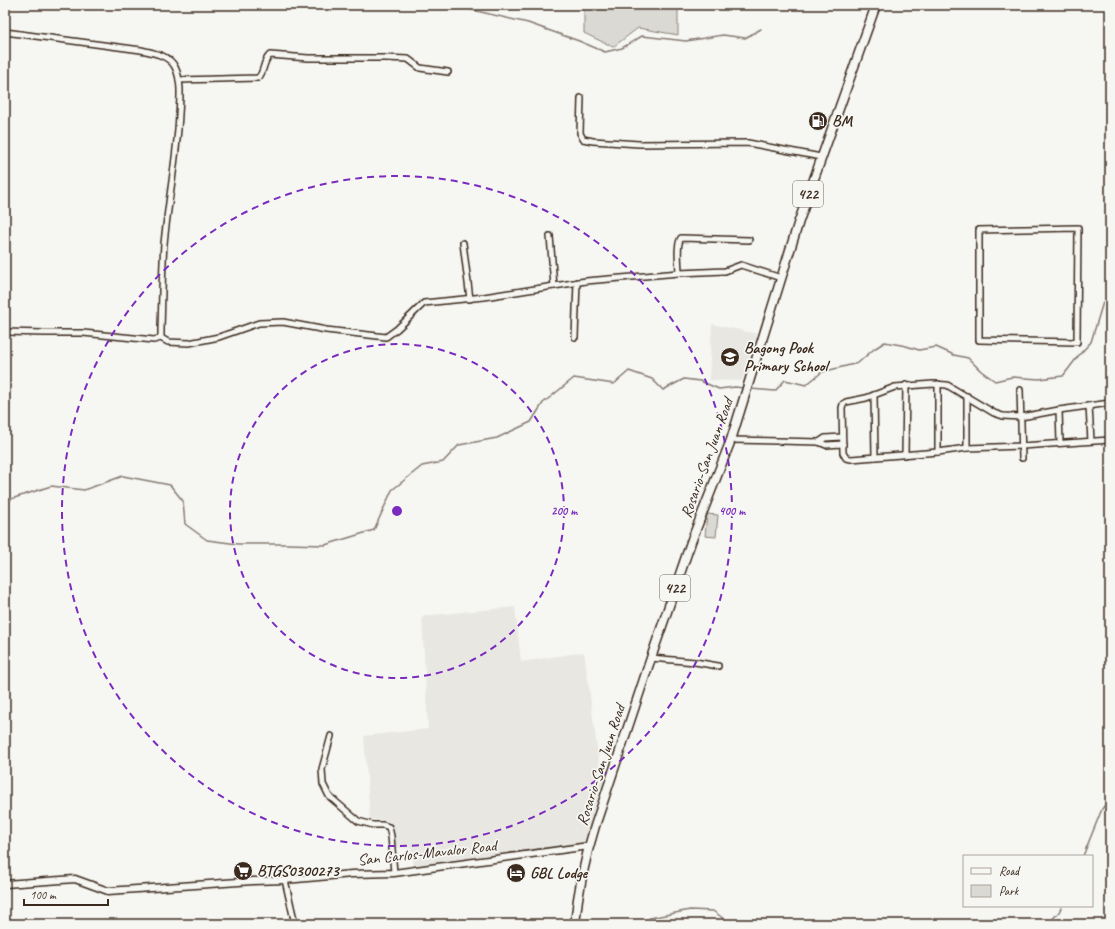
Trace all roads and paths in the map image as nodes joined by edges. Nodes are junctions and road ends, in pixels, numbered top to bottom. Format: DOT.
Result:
graph roads {
  1 [pos="876,5"];
  2 [pos="5,32"];
  3 [pos="448,72"];
  4 [pos="179,80"];
  5 [pos="581,98"];
  6 [pos="822,157"];
  7 [pos="1078,228"];
  8 [pos="550,236"];
  9 [pos="749,240"];
  10 [pos="463,243"];
  11 [pos="679,273"];
  12 [pos="781,278"];
  13 [pos="577,282"];
  14 [pos="554,286"];
  15 [pos="470,299"];
  16 [pos="5,332"];
  17 [pos="574,337"];
  18 [pos="161,338"];
  19 [pos="938,384"];
  20 [pos="906,385"];
  21 [pos="1020,390"];
  22 [pos="874,395"];
  23 [pos="967,396"];
  24 [pos="1110,403"];
  25 [pos="1090,406"];
  26 [pos="1059,410"];
  27 [pos="1021,417"];
  28 [pos="842,438"];
  29 [pos="731,440"];
  30 [pos="1110,440"];
  31 [pos="1091,441"];
  32 [pos="819,442"];
  33 [pos="1060,443"];
  34 [pos="843,444"];
  35 [pos="1022,446"];
  36 [pos="966,448"];
  37 [pos="938,452"];
  38 [pos="905,455"];
  39 [pos="874,457"];
  40 [pos="1022,458"];
  41 [pos="651,658"];
  42 [pos="718,666"];
  43 [pos="331,736"];
  44 [pos="589,846"];
  45 [pos="394,873"];
  46 [pos="285,880"];
  47 [pos="5,884"];
  48 [pos="295,924"];
  49 [pos="575,924"];
  1 -- 6 [label="main road, Rosario-San Juan Road / 422"];
  2 -- 4 [label="street"];
  3 -- 4 [label="street"];
  4 -- 18 [label="street"];
  5 -- 6 [label="street"];
  6 -- 12 [label="main road, Rosario-San Juan Road / 422"];
  7 -- 7 [label="street"];
  8 -- 14 [label="street"];
  9 -- 11 [label="street"];
  10 -- 15 [label="street"];
  11 -- 12 [label="street"];
  11 -- 13 [label="street"];
  12 -- 29 [label="main road, Rosario-San Juan Road / 422"];
  13 -- 14 [label="street"];
  13 -- 17 [label="street"];
  14 -- 15 [label="street"];
  15 -- 18 [label="street"];
  16 -- 18 [label="street"];
  19 -- 20 [label="street"];
  19 -- 23 [label="street"];
  19 -- 37 [label="street"];
  20 -- 22 [label="street"];
  20 -- 38 [label="street"];
  21 -- 27 [label="street"];
  22 -- 28 [label="street"];
  22 -- 39 [label="street"];
  23 -- 27 [label="street"];
  23 -- 36 [label="street"];
  24 -- 25 [label="street"];
  25 -- 26 [label="street"];
  25 -- 31 [label="street"];
  26 -- 27 [label="street"];
  26 -- 33 [label="street"];
  27 -- 35 [label="street"];
  28 -- 32 [label="street"];
  28 -- 34 [label="street"];
  29 -- 32 [label="street"];
  29 -- 41 [label="main road, Rosario-San Juan Road / 422"];
  30 -- 31 [label="street"];
  31 -- 33 [label="street"];
  32 -- 34 [label="street"];
  33 -- 35 [label="street"];
  34 -- 39 [label="street"];
  35 -- 36 [label="street"];
  35 -- 40 [label="street"];
  36 -- 37 [label="street"];
  37 -- 38 [label="street"];
  38 -- 39 [label="street"];
  41 -- 42 [label="street"];
  41 -- 44 [label="main road, Rosario-San Juan Road / 422"];
  43 -- 45 [label="street"];
  44 -- 45 [label="street, San Carlos-Mavalor Road"];
  44 -- 49 [label="main road, Rosario-San Juan Road / 422"];
  45 -- 46 [label="street, San Carlos-Mavalor Road"];
  46 -- 47 [label="street, San Carlos-Mavalor Road"];
  46 -- 48 [label="street"];
}
